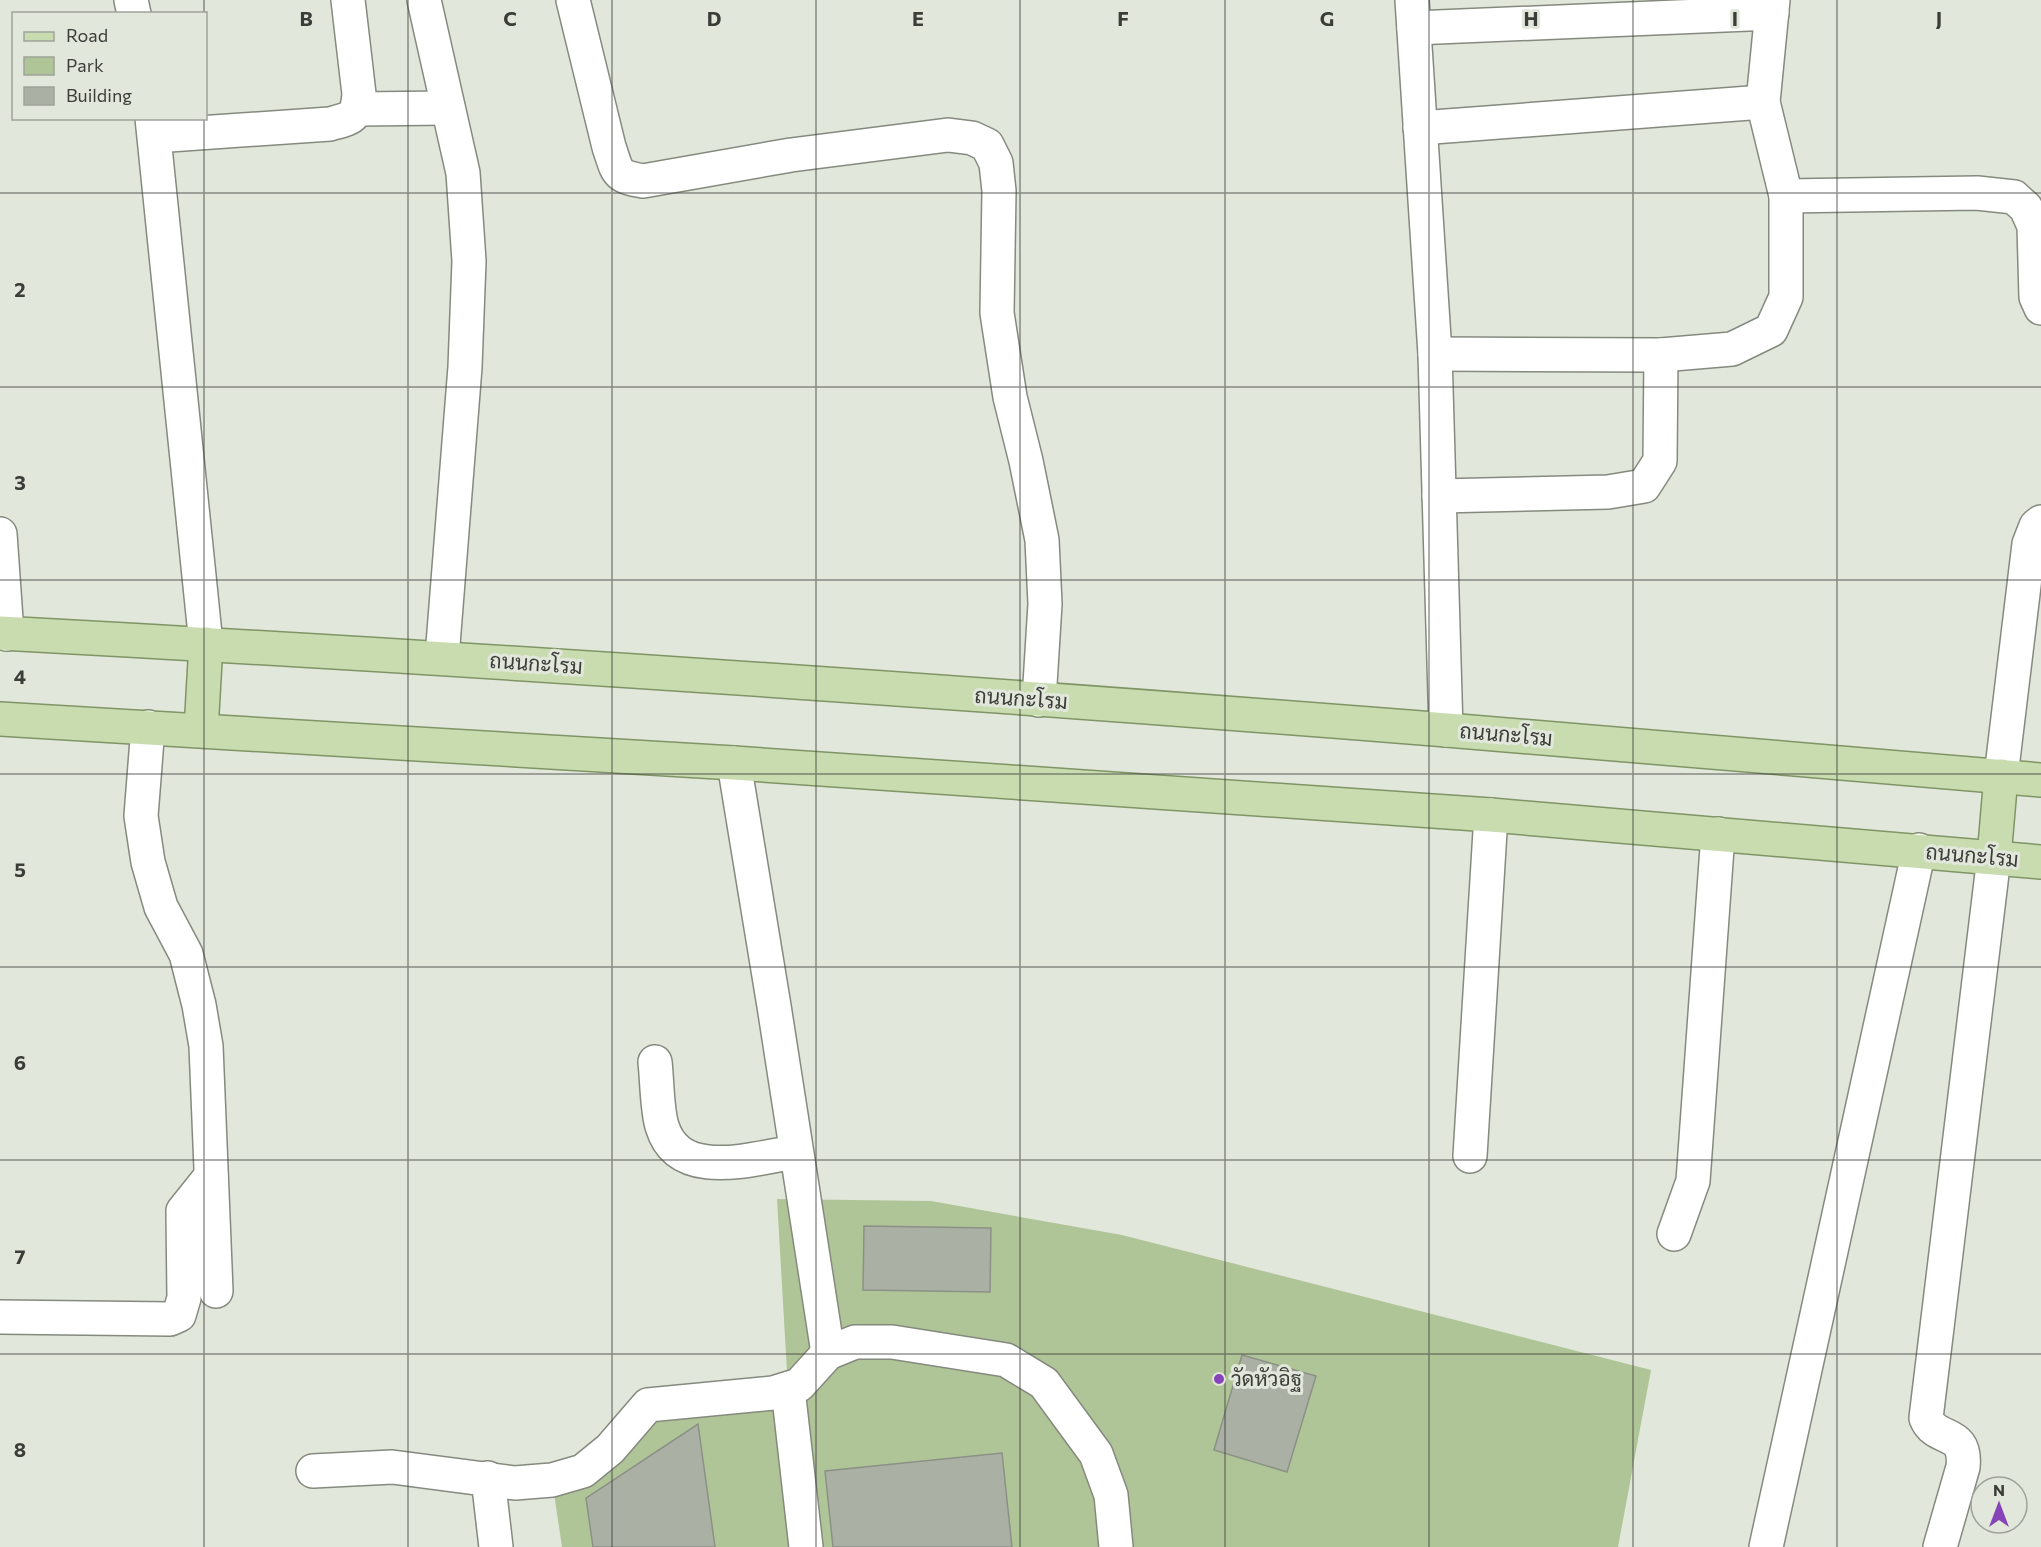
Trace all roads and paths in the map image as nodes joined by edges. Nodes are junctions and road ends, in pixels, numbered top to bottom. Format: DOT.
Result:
graph roads {
  1 [pos="348,0"];
  2 [pos="424,0"];
  3 [pos="573,0"];
  4 [pos="1773,6"];
  5 [pos="1413,14"];
  6 [pos="1763,102"];
  7 [pos="448,108"];
  8 [pos="358,109"];
  9 [pos="153,127"];
  10 [pos="1420,128"];
  11 [pos="1786,196"];
  12 [pos="2041,308"];
  13 [pos="1435,354"];
  14 [pos="1661,355"];
  15 [pos="1439,496"];
  16 [pos="2041,522"];
  17 [pos="0,534"];
  18 [pos="4,634"];
  19 [pos="206,644"];
  20 [pos="442,657"];
  21 [pos="1039,700"];
  22 [pos="0,719"];
  23 [pos="148,727"];
  24 [pos="201,730"];
  25 [pos="1446,730"];
  26 [pos="734,763"];
  27 [pos="2001,777"];
  28 [pos="2041,780"];
  29 [pos="1491,815"];
  30 [pos="1718,834"];
  31 [pos="1919,850"];
  32 [pos="1994,857"];
  33 [pos="2041,862"];
  34 [pos="655,1062"];
  35 [pos="796,1152"];
  36 [pos="1470,1156"];
  37 [pos="211,1176"];
  38 [pos="1674,1234"];
  39 [pos="216,1291"];
  40 [pos="0,1317"];
  41 [pos="828,1353"];
  42 [pos="788,1389"];
  43 [pos="313,1471"];
  44 [pos="488,1478"];
  45 [pos="496,1547"];
  46 [pos="806,1547"];
  47 [pos="1116,1547"];
  48 [pos="1766,1547"];
  49 [pos="1940,1547"];
  1 -- 8 [label="street"];
  2 -- 7 [label="street"];
  3 -- 21 [label="street"];
  4 -- 5 [label="street"];
  4 -- 6 [label="street"];
  5 -- 10 [label="street"];
  6 -- 10 [label="street"];
  6 -- 11 [label="street"];
  7 -- 8 [label="street"];
  7 -- 20 [label="street"];
  8 -- 9 [label="street"];
  9 -- 19 [label="street"];
  10 -- 13 [label="street"];
  11 -- 12 [label="street"];
  11 -- 14 [label="street"];
  13 -- 14 [label="street"];
  13 -- 15 [label="street"];
  14 -- 15 [label="street"];
  15 -- 25 [label="street"];
  16 -- 27 [label="street"];
  17 -- 18 [label="street"];
  18 -- 19 [label="main road, ถนนกะโรม"];
  19 -- 20 [label="main road, ถนนกะโรม"];
  19 -- 24 [label="main road"];
  20 -- 21 [label="main road, ถนนกะโรม"];
  21 -- 25 [label="main road, ถนนกะโรม"];
  22 -- 23 [label="main road, ถนนกะโรม"];
  23 -- 24 [label="main road, ถนนกะโรม"];
  23 -- 37 [label="street"];
  24 -- 26 [label="main road, ถนนกะโรม"];
  25 -- 27 [label="main road, ถนนกะโรม"];
  26 -- 29 [label="main road, ถนนกะโรม"];
  26 -- 35 [label="street"];
  27 -- 28 [label="main road, ถนนกะโรม"];
  27 -- 32 [label="main road"];
  29 -- 30 [label="main road, ถนนกะโรม"];
  29 -- 36 [label="street"];
  30 -- 31 [label="main road, ถนนกะโรม"];
  30 -- 38 [label="street"];
  31 -- 32 [label="main road, ถนนกะโรม"];
  31 -- 48 [label="street"];
  32 -- 33 [label="main road, ถนนกะโรม"];
  32 -- 49 [label="street"];
  34 -- 35 [label="street"];
  35 -- 41 [label="street"];
  37 -- 39 [label="street"];
  37 -- 40 [label="street"];
  41 -- 42 [label="street"];
  41 -- 47 [label="street"];
  42 -- 44 [label="street"];
  42 -- 46 [label="street"];
  43 -- 44 [label="street"];
  44 -- 45 [label="street"];
}
